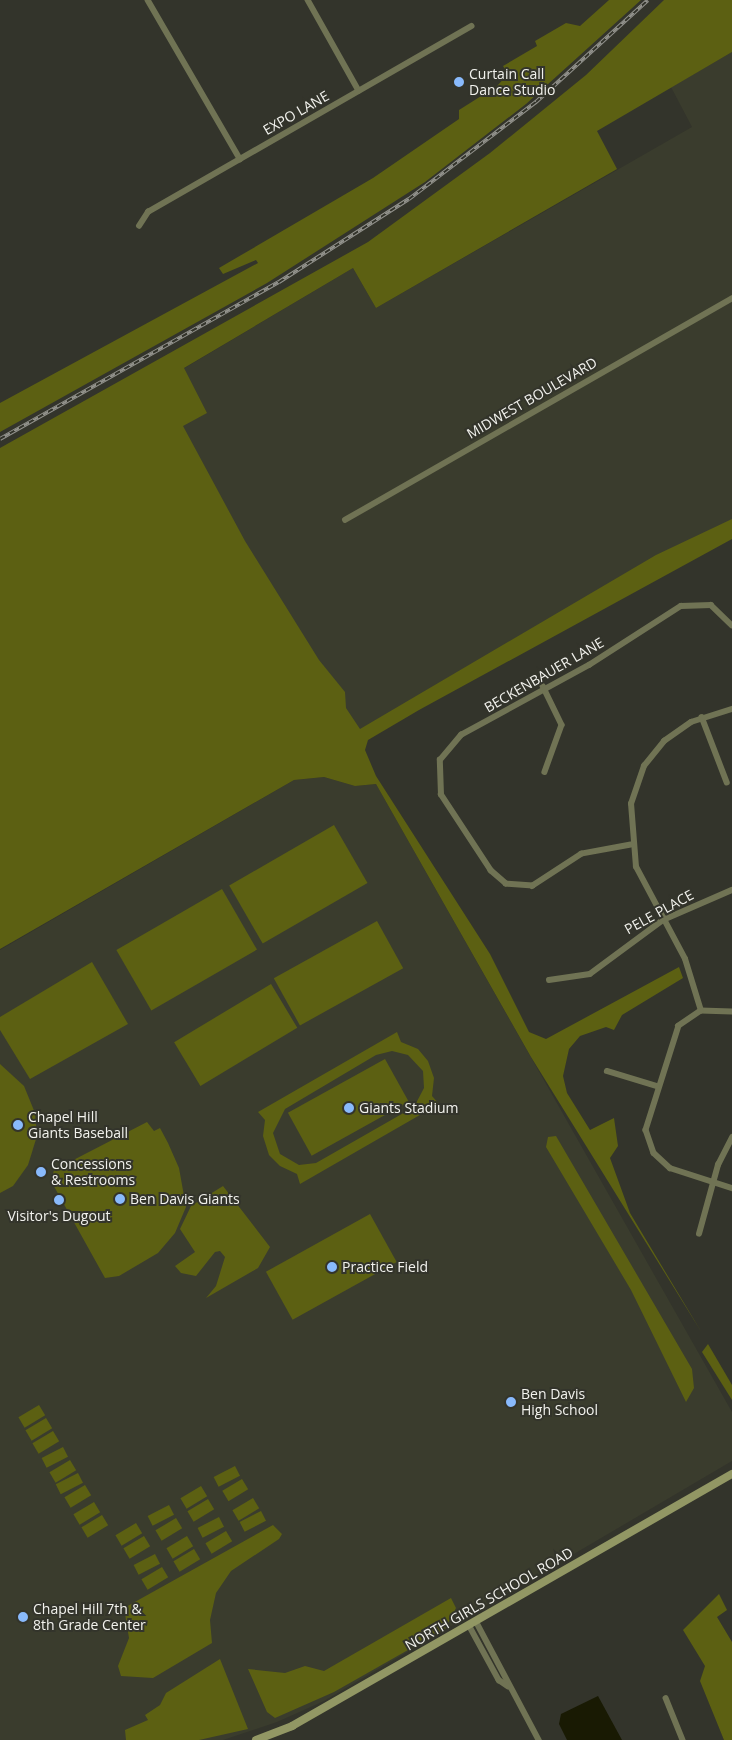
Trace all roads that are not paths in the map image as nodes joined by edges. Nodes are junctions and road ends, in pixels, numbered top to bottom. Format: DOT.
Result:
graph roads {
  1 [pos="148,0"];
  2 [pos="308,0"];
  3 [pos="471,26"];
  4 [pos="359,90"];
  5 [pos="240,159"];
  6 [pos="140,226"];
  7 [pos="732,298"];
  8 [pos="344,520"];
  9 [pos="732,625"];
  10 [pos="543,686"];
  11 [pos="732,709"];
  12 [pos="702,717"];
  13 [pos="546,772"];
  14 [pos="727,782"];
  15 [pos="631,845"];
  16 [pos="732,890"];
  17 [pos="664,920"];
  18 [pos="549,980"];
  19 [pos="701,1011"];
  20 [pos="732,1012"];
  21 [pos="607,1072"];
  22 [pos="657,1086"];
  23 [pos="732,1137"];
  24 [pos="713,1182"];
  25 [pos="732,1188"];
  26 [pos="699,1234"];
  27 [pos="732,1474"];
  28 [pos="473,1623"];
  29 [pos="666,1698"];
  30 [pos="256,1740"];
  31 [pos="539,1740"];
  32 [pos="684,1740"];
  1 -- 5 [label="street"];
  2 -- 4 [label="street"];
  3 -- 4 [label="street, EXPO LANE"];
  4 -- 5 [label="street, EXPO LANE"];
  5 -- 6 [label="street, EXPO LANE"];
  7 -- 8 [label="street, MIDWEST BOULEVARD"];
  9 -- 10 [label="street, BECKENBAUER LANE"];
  10 -- 13 [label="street"];
  10 -- 15 [label="street, BECKENBAUER LANE"];
  11 -- 12 [label="street"];
  12 -- 14 [label="street"];
  12 -- 15 [label="street"];
  15 -- 17 [label="street"];
  16 -- 17 [label="street, PELE PLACE"];
  17 -- 18 [label="street, PELE PLACE"];
  17 -- 19 [label="street"];
  19 -- 20 [label="street"];
  19 -- 22 [label="street"];
  21 -- 22 [label="street"];
  22 -- 24 [label="street"];
  23 -- 24 [label="street"];
  24 -- 25 [label="street"];
  24 -- 26 [label="street"];
  27 -- 28 [label="main road, NORTH GIRLS SCHOOL ROAD"];
  28 -- 30 [label="main road, NORTH GIRLS SCHOOL ROAD"];
  28 -- 31 [label="street"];
  29 -- 32 [label="street"];
}
